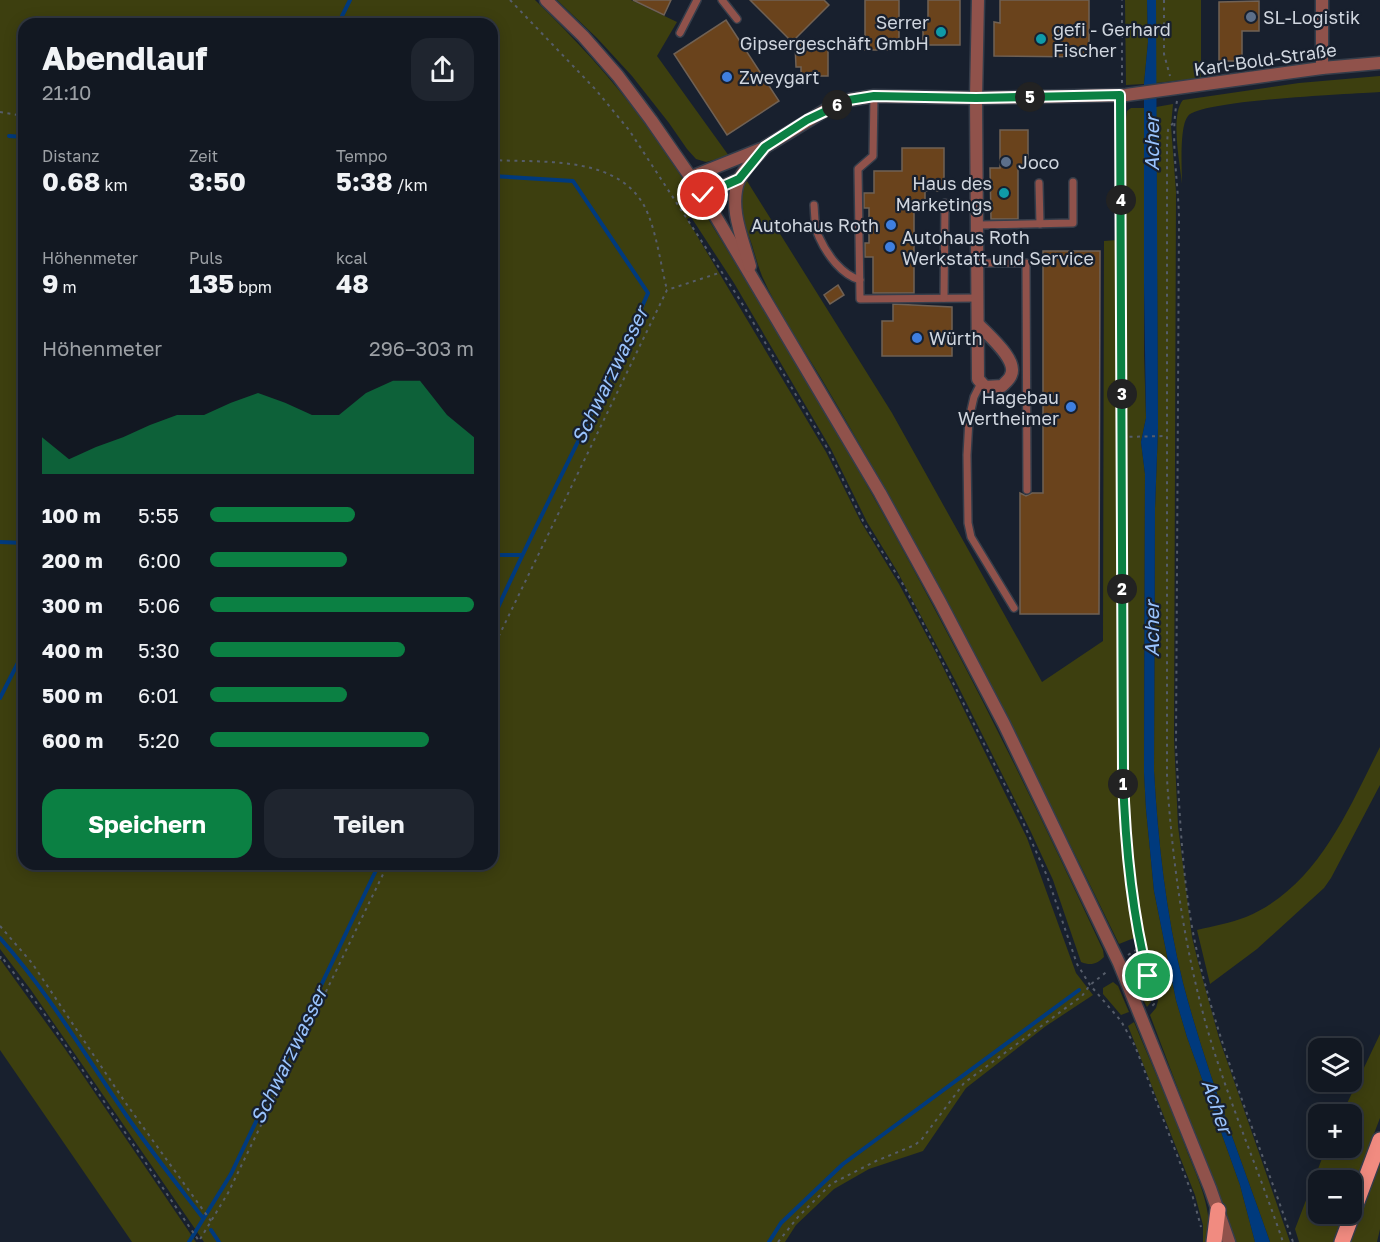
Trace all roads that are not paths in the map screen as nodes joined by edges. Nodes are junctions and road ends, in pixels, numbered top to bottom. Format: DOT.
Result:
graph roads {
  1 [pos="546,0"];
  2 [pos="697,0"];
  3 [pos="722,0"];
  4 [pos="978,0"];
  5 [pos="1322,0"];
  6 [pos="738,19"];
  7 [pos="680,33"];
  8 [pos="1380,63"];
  9 [pos="1322,68"];
  10 [pos="874,96"];
  11 [pos="976,98"];
  12 [pos="765,147"];
  13 [pos="691,177"];
  14 [pos="739,179"];
  15 [pos="1073,182"];
  16 [pos="1039,183"];
  17 [pos="703,195"];
  18 [pos="945,203"];
  19 [pos="814,205"];
  20 [pos="1040,224"];
  21 [pos="978,225"];
  22 [pos="978,263"];
  23 [pos="754,280"];
  24 [pos="860,280"];
  25 [pos="944,298"];
  26 [pos="979,298"];
  27 [pos="979,325"];
  28 [pos="981,382"];
  29 [pos="1027,490"];
  30 [pos="1014,608"];
  31 [pos="1380,1140"];
  32 [pos="1218,1210"];
  33 [pos="1214,1242"];
  34 [pos="1229,1242"];
  35 [pos="1342,1242"];
  1 -- 13 [label="street"];
  2 -- 7 [label="lane"];
  3 -- 6 [label="lane"];
  4 -- 11 [label="street"];
  5 -- 9 [label="street"];
  8 -- 9 [label="street, Karl-Bold-Straße"];
  9 -- 11 [label="street, Karl-Bold-Straße"];
  10 -- 11 [label="street, Karl-Bold-Straße"];
  10 -- 12 [label="street, Karl-Bold-Straße"];
  10 -- 24 [label="lane"];
  11 -- 21 [label="street"];
  12 -- 13 [label="street"];
  12 -- 14 [label="street"];
  13 -- 17 [label="street"];
  14 -- 17 [label="street"];
  14 -- 23 [label="street"];
  15 -- 20 [label="lane"];
  16 -- 20 [label="lane"];
  17 -- 23 [label="street"];
  18 -- 25 [label="lane"];
  19 -- 24 [label="lane"];
  20 -- 21 [label="lane"];
  21 -- 22 [label="street"];
  22 -- 26 [label="street"];
  22 -- 29 [label="lane"];
  23 -- 32 [label="street"];
  24 -- 25 [label="lane"];
  25 -- 26 [label="lane"];
  26 -- 27 [label="street"];
  27 -- 28 [label="street"];
  27 -- 28 [label="street"];
  28 -- 30 [label="lane"];
  31 -- 35 [label="main road"];
  32 -- 33 [label="main road"];
  32 -- 34 [label="street"];
}
